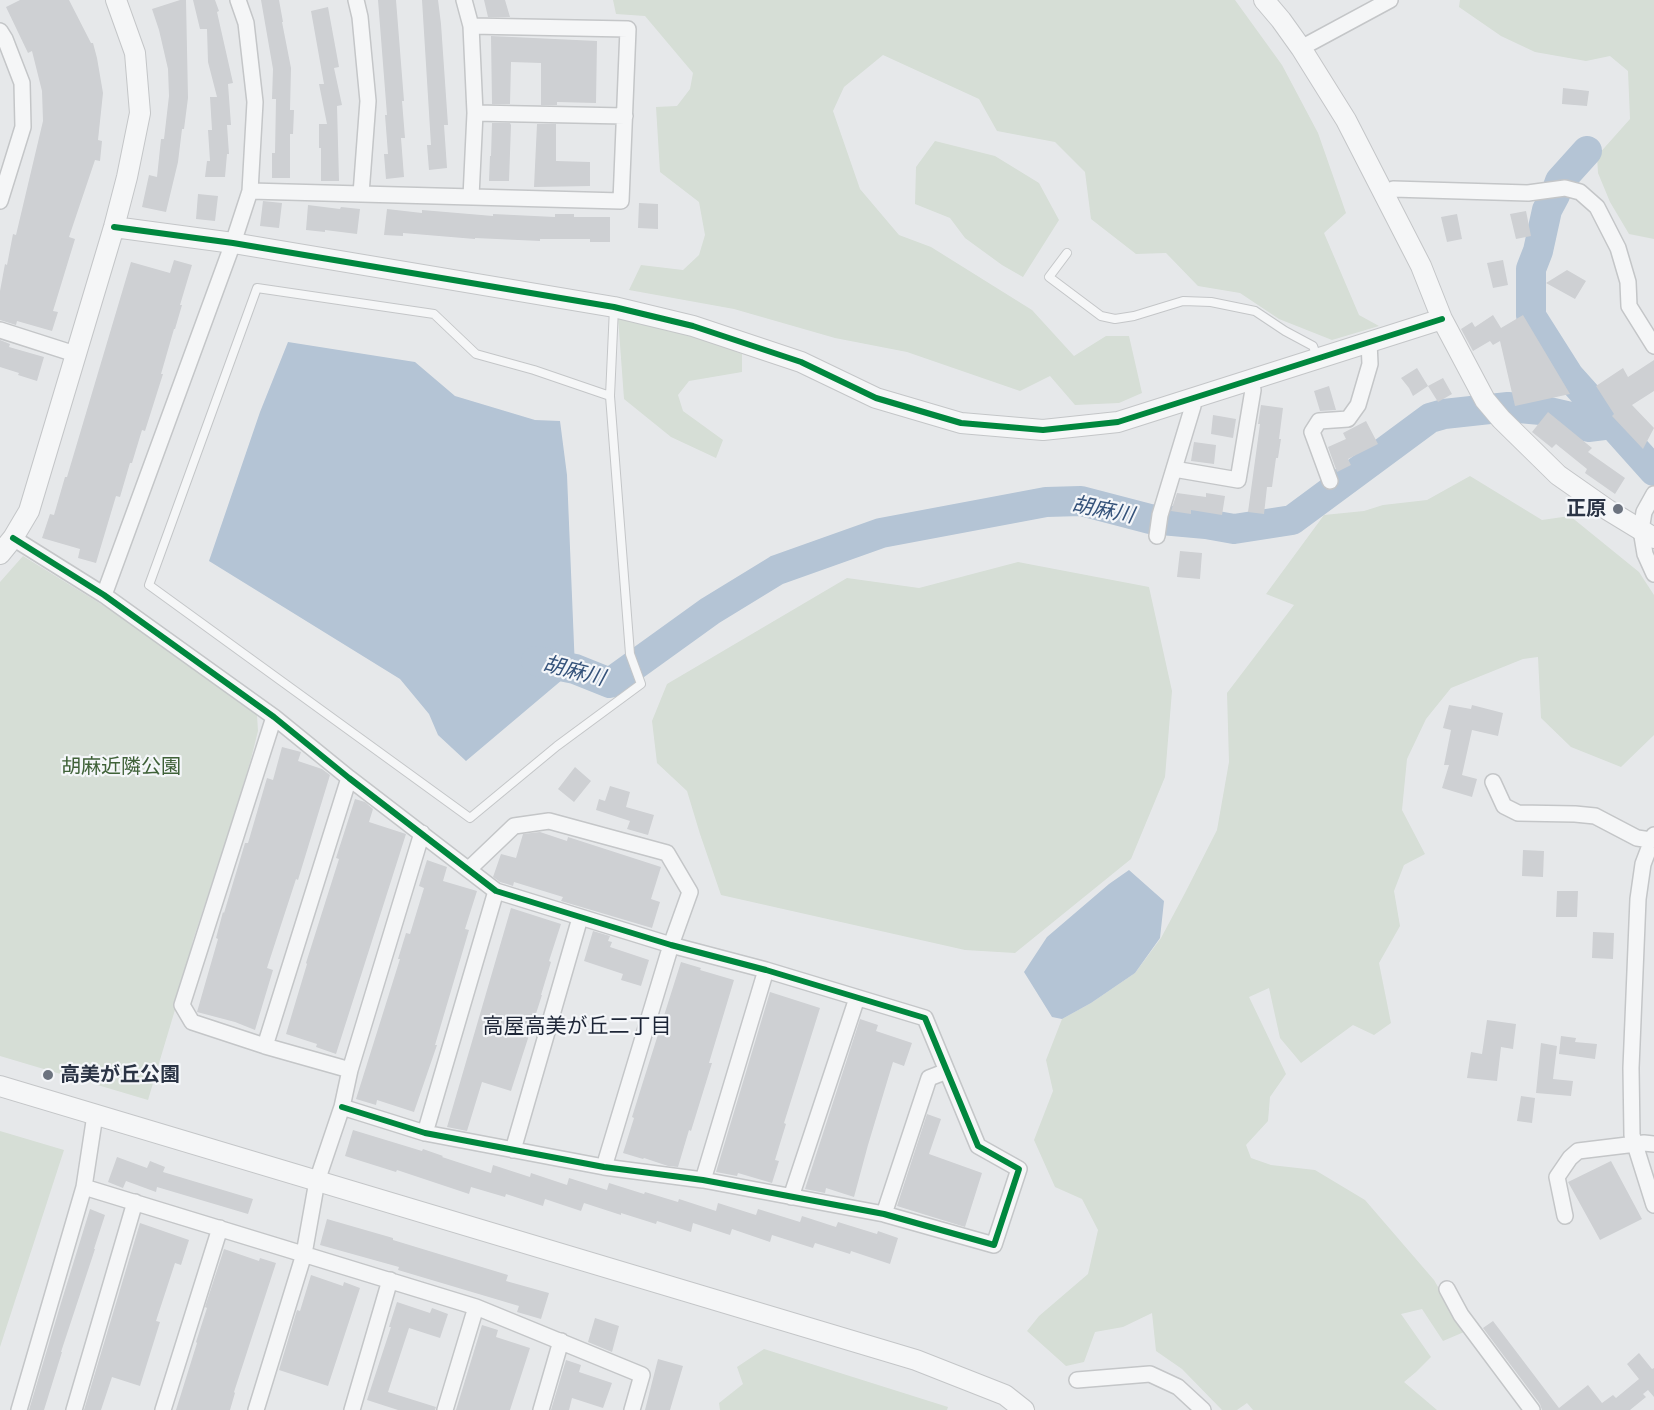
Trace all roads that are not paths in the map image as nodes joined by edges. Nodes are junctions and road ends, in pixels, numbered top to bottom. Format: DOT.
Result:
graph roads {
  1 [pos="116,0"];
  2 [pos="238,0"];
  3 [pos="356,0"];
  4 [pos="464,0"];
  5 [pos="1264,0"];
  6 [pos="1390,0"];
  7 [pos="471,26"];
  8 [pos="0,31"];
  9 [pos="1301,48"];
  10 [pos="475,113"];
  11 [pos="625,116"];
  12 [pos="250,191"];
  13 [pos="361,194"];
  14 [pos="1385,195"];
  15 [pos="471,197"];
  16 [pos="0,201"];
  17 [pos="114,227"];
  18 [pos="233,243"];
  19 [pos="1067,253"];
  20 [pos="614,307"];
  21 [pos="1442,319"];
  22 [pos="0,330"];
  23 [pos="1369,342"];
  24 [pos="1654,346"];
  25 [pos="75,354"];
  26 [pos="1318,358"];
  27 [pos="1250,379"];
  28 [pos="610,396"];
  29 [pos="1192,398"];
  30 [pos="1174,469"];
  31 [pos="1330,481"];
  32 [pos="1654,494"];
  33 [pos="1648,534"];
  34 [pos="1157,536"];
  35 [pos="13,538"];
  36 [pos="0,554"];
  37 [pos="1654,574"];
  38 [pos="104,595"];
  39 [pos="274,717"];
  40 [pos="349,777"];
  41 [pos="1493,782"];
  42 [pos="422,833"];
  43 [pos="1653,838"];
  44 [pos="469,869"];
  45 [pos="496,891"];
  46 [pos="580,918"];
  47 [pos="671,945"];
  48 [pos="766,970"];
  49 [pos="857,998"];
  50 [pos="265,1046"];
  51 [pos="350,1070"];
  52 [pos="947,1071"];
  53 [pos="0,1086"];
  54 [pos="342,1107"];
  55 [pos="95,1115"];
  56 [pos="425,1133"];
  57 [pos="1634,1144"];
  58 [pos="1654,1144"];
  59 [pos="513,1150"];
  60 [pos="604,1167"];
  61 [pos="703,1180"];
  62 [pos="318,1181"];
  63 [pos="84,1187"];
  64 [pos="791,1197"];
  65 [pos="135,1202"];
  66 [pos="1654,1204"];
  67 [pos="884,1214"];
  68 [pos="1565,1216"];
  69 [pos="220,1228"];
  70 [pos="304,1254"];
  71 [pos="390,1281"];
  72 [pos="1447,1289"];
  73 [pos="476,1307"];
  74 [pos="561,1341"];
  75 [pos="1077,1380"];
  76 [pos="19,1410"];
  77 [pos="74,1410"];
  78 [pos="163,1410"];
  79 [pos="256,1410"];
  80 [pos="352,1410"];
  81 [pos="445,1410"];
  82 [pos="541,1410"];
  83 [pos="632,1410"];
  84 [pos="1024,1410"];
  85 [pos="1203,1410"];
  86 [pos="1532,1410"];
  1 -- 17 [label="street"];
  2 -- 12 [label="street"];
  3 -- 13 [label="street"];
  4 -- 7 [label="street"];
  5 -- 9 [label="street"];
  6 -- 9 [label="street"];
  7 -- 10 [label="street"];
  7 -- 11 [label="street"];
  8 -- 16 [label="street"];
  9 -- 14 [label="street"];
  10 -- 11 [label="street"];
  10 -- 15 [label="street"];
  11 -- 15 [label="street"];
  12 -- 13 [label="street"];
  12 -- 18 [label="street"];
  13 -- 15 [label="street"];
  14 -- 21 [label="street"];
  14 -- 24 [label="street"];
  17 -- 18 [label="street"];
  17 -- 25 [label="street"];
  18 -- 20 [label="street"];
  18 -- 38 [label="street"];
  19 -- 26 [label="lane"];
  20 -- 28 [label="lane"];
  20 -- 29 [label="street"];
  21 -- 23 [label="street"];
  21 -- 33 [label="street"];
  22 -- 25 [label="street"];
  23 -- 26 [label="street"];
  23 -- 31 [label="street"];
  25 -- 35 [label="street"];
  26 -- 27 [label="street"];
  27 -- 29 [label="street"];
  27 -- 30 [label="street"];
  28 -- 28 [label="lane"];
  29 -- 30 [label="street"];
  30 -- 34 [label="street"];
  32 -- 33 [label="street"];
  33 -- 37 [label="street"];
  35 -- 36 [label="street"];
  35 -- 38 [label="street"];
  38 -- 39 [label="street"];
  39 -- 40 [label="street"];
  39 -- 50 [label="street"];
  40 -- 42 [label="street"];
  40 -- 50 [label="street"];
  41 -- 43 [label="street"];
  42 -- 44 [label="street"];
  42 -- 51 [label="street"];
  43 -- 57 [label="street"];
  44 -- 45 [label="street"];
  44 -- 47 [label="street"];
  45 -- 46 [label="street"];
  45 -- 56 [label="street"];
  46 -- 47 [label="street"];
  46 -- 59 [label="street"];
  47 -- 48 [label="street"];
  47 -- 60 [label="street"];
  48 -- 49 [label="street"];
  48 -- 61 [label="street"];
  49 -- 52 [label="street"];
  49 -- 64 [label="street"];
  50 -- 51 [label="street"];
  51 -- 54 [label="street"];
  52 -- 67 [label="street"];
  52 -- 67 [label="street"];
  53 -- 55 [label="street"];
  54 -- 56 [label="street"];
  54 -- 62 [label="street"];
  55 -- 62 [label="street"];
  55 -- 63 [label="street"];
  56 -- 59 [label="street"];
  57 -- 58 [label="street"];
  57 -- 66 [label="street"];
  57 -- 68 [label="street"];
  59 -- 60 [label="street"];
  60 -- 61 [label="street"];
  61 -- 64 [label="street"];
  62 -- 70 [label="street"];
  62 -- 84 [label="street"];
  63 -- 65 [label="street"];
  63 -- 76 [label="street"];
  64 -- 67 [label="street"];
  65 -- 69 [label="street"];
  65 -- 77 [label="street"];
  69 -- 70 [label="street"];
  69 -- 78 [label="street"];
  70 -- 71 [label="street"];
  70 -- 79 [label="street"];
  71 -- 73 [label="street"];
  71 -- 80 [label="street"];
  72 -- 86 [label="street"];
  73 -- 74 [label="street"];
  73 -- 81 [label="street"];
  74 -- 82 [label="street"];
  74 -- 83 [label="street"];
  75 -- 85 [label="street"];
}
